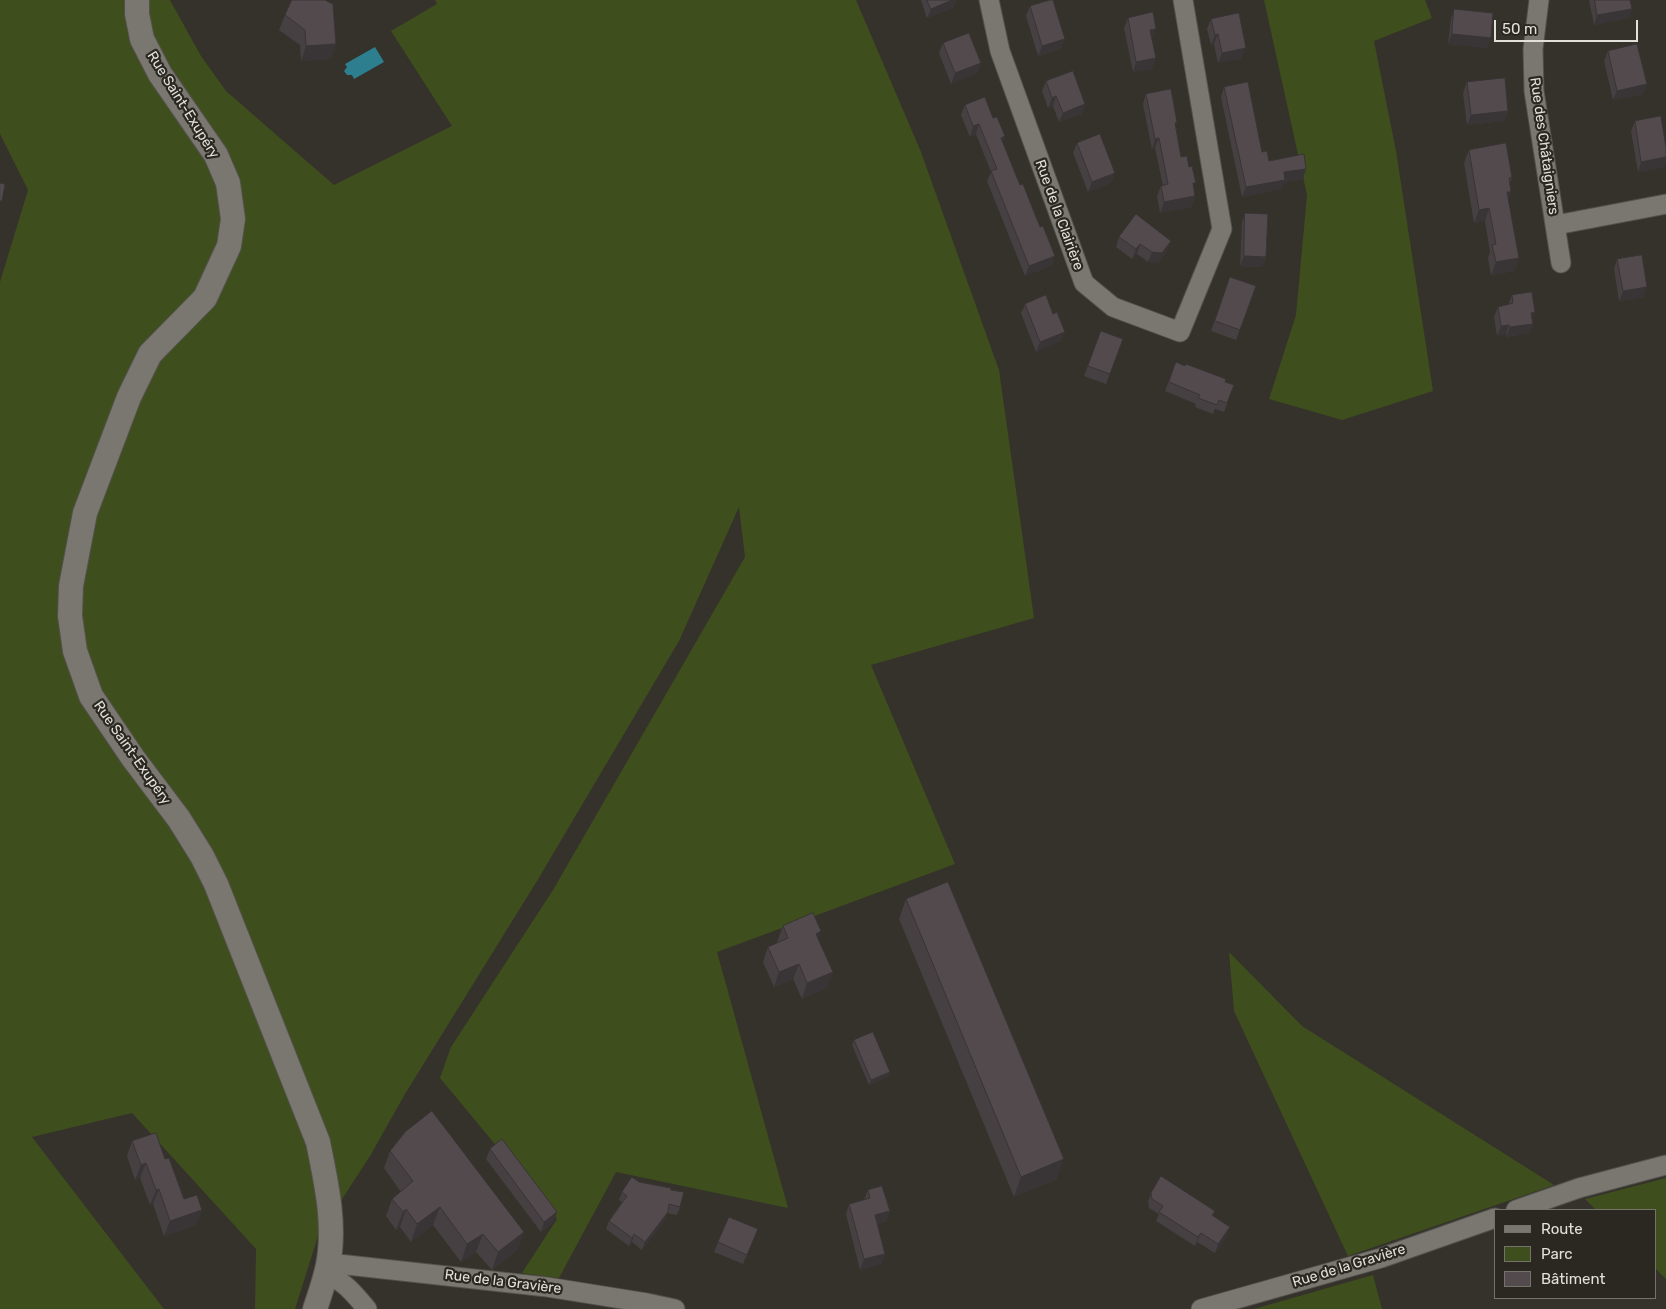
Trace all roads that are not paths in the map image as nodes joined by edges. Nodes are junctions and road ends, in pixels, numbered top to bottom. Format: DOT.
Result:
graph roads {
  1 [pos="137,0"];
  2 [pos="989,0"];
  3 [pos="1183,0"];
  4 [pos="1539,0"];
  5 [pos="1666,204"];
  6 [pos="1556,225"];
  7 [pos="1561,263"];
  8 [pos="1666,1165"];
  9 [pos="1519,1209"];
  10 [pos="1494,1218"];
  11 [pos="327,1269"];
  12 [pos="315,1309"];
  13 [pos="367,1309"];
  14 [pos="675,1309"];
  15 [pos="1201,1309"];
  1 -- 11 [label="street, Rue Saint-Exupéry"];
  2 -- 3 [label="street, Rue de la Clairière"];
  4 -- 6 [label="street, Rue des Châtaigniers"];
  5 -- 6 [label="street"];
  6 -- 7 [label="street, Rue des Châtaigniers"];
  8 -- 9 [label="street"];
  10 -- 15 [label="street, Rue de la Gravière"];
  11 -- 12 [label="street, Rue Saint-Exupéry"];
  11 -- 13 [label="street"];
  11 -- 14 [label="street, Rue de la Gravière"];
}
